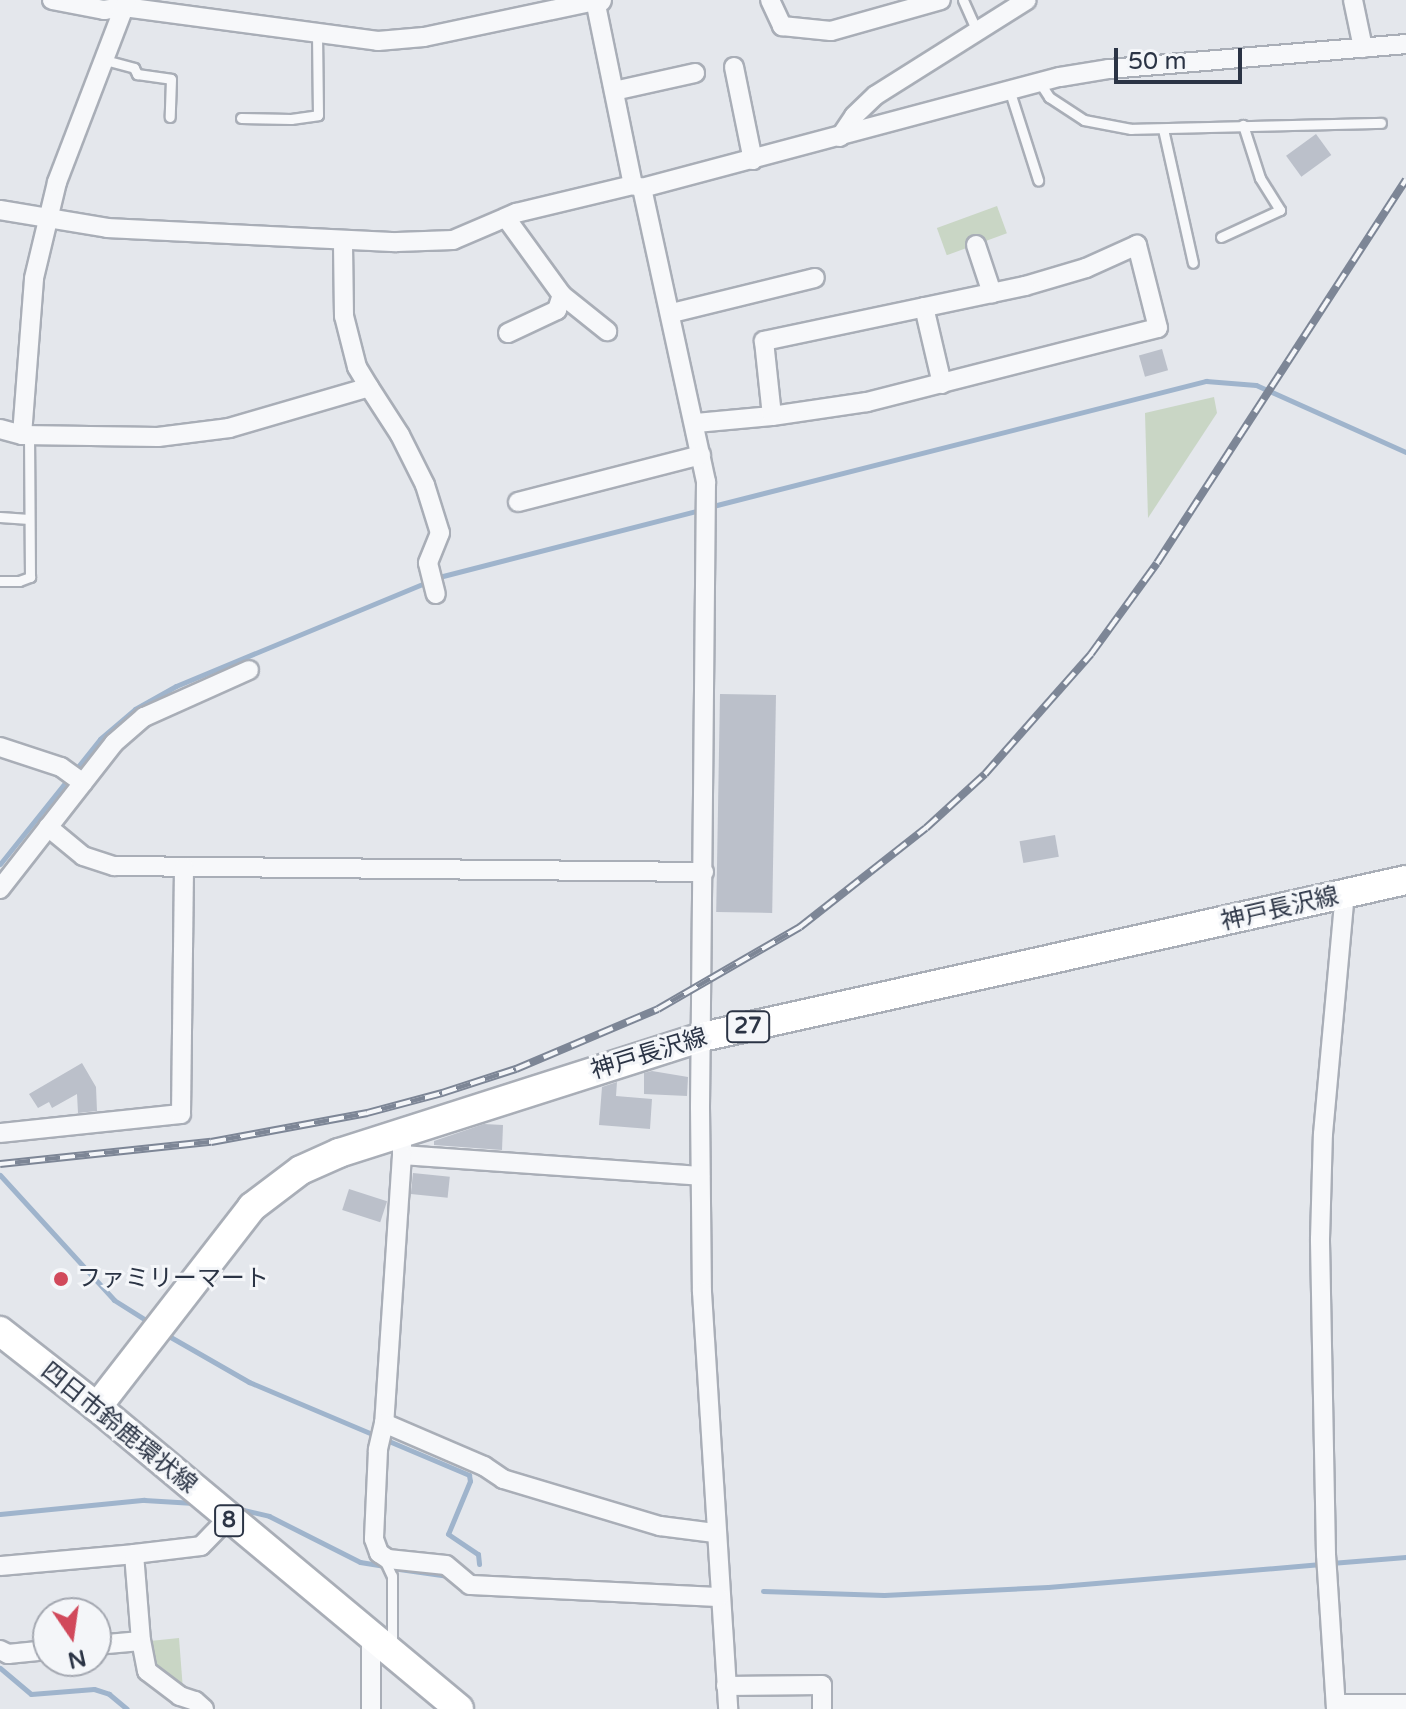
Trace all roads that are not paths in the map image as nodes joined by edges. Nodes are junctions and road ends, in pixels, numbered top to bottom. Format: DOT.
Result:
graph roads {
  1 [pos="52,0"];
  2 [pos="597,0"];
  3 [pos="770,0"];
  4 [pos="941,0"];
  5 [pos="963,0"];
  6 [pos="1027,0"];
  7 [pos="1353,0"];
  8 [pos="125,4"];
  9 [pos="978,33"];
  10 [pos="317,34"];
  11 [pos="1406,44"];
  12 [pos="1363,48"];
  13 [pos="105,60"];
  14 [pos="734,67"];
  15 [pos="695,73"];
  16 [pos="1039,82"];
  17 [pos="1009,89"];
  18 [pos="614,91"];
  19 [pos="170,117"];
  20 [pos="241,118"];
  21 [pos="1381,123"];
  22 [pos="1243,125"];
  23 [pos="1163,129"];
  24 [pos="840,137"];
  25 [pos="753,160"];
  26 [pos="1038,180"];
  27 [pos="638,187"];
  28 [pos="0,210"];
  29 [pos="506,218"];
  30 [pos="49,219"];
  31 [pos="1221,237"];
  32 [pos="343,240"];
  33 [pos="976,245"];
  34 [pos="1193,263"];
  35 [pos="815,278"];
  36 [pos="992,293"];
  37 [pos="562,295"];
  38 [pos="924,307"];
  39 [pos="672,313"];
  40 [pos="607,331"];
  41 [pos="508,333"];
  42 [pos="942,384"];
  43 [pos="369,387"];
  44 [pos="772,416"];
  45 [pos="696,423"];
  46 [pos="0,429"];
  47 [pos="25,435"];
  48 [pos="701,455"];
  49 [pos="518,502"];
  50 [pos="0,517"];
  51 [pos="29,519"];
  52 [pos="0,581"];
  53 [pos="436,594"];
  54 [pos="249,670"];
  55 [pos="0,747"];
  56 [pos="81,782"];
  57 [pos="48,827"];
  58 [pos="184,867"];
  59 [pos="704,872"];
  60 [pos="1406,880"];
  61 [pos="0,889"];
  62 [pos="1345,894"];
  63 [pos="702,1037"];
  64 [pos="0,1133"];
  65 [pos="402,1143"];
  66 [pos="700,1176"];
  67 [pos="0,1331"];
  68 [pos="97,1407"];
  69 [pos="382,1432"];
  70 [pos="227,1519"];
  71 [pos="715,1533"];
  72 [pos="134,1554"];
  73 [pos="383,1557"];
  74 [pos="0,1566"];
  75 [pos="719,1597"];
  76 [pos="141,1641"];
  77 [pos="112,1644"];
  78 [pos="382,1647"];
  79 [pos="0,1650"];
  80 [pos="32,1652"];
  81 [pos="726,1686"];
  82 [pos="445,1704"];
  83 [pos="1406,1704"];
  84 [pos="1336,1706"];
  85 [pos="204,1709"];
  86 [pos="371,1709"];
  87 [pos="728,1709"];
  88 [pos="822,1709"];
  1 -- 8 [label="street"];
  2 -- 10 [label="street"];
  2 -- 18 [label="street"];
  3 -- 4 [label="street"];
  5 -- 9 [label="lane"];
  6 -- 9 [label="street"];
  7 -- 12 [label="street"];
  8 -- 10 [label="street"];
  8 -- 13 [label="street"];
  9 -- 24 [label="street"];
  10 -- 20 [label="lane"];
  11 -- 12 [label="street"];
  12 -- 16 [label="street"];
  13 -- 19 [label="lane"];
  13 -- 30 [label="street"];
  14 -- 25 [label="street"];
  15 -- 18 [label="street"];
  16 -- 17 [label="street"];
  16 -- 23 [label="lane"];
  17 -- 24 [label="street"];
  17 -- 26 [label="lane"];
  18 -- 27 [label="street"];
  21 -- 22 [label="lane"];
  22 -- 23 [label="lane"];
  22 -- 31 [label="lane"];
  23 -- 34 [label="lane"];
  24 -- 25 [label="street"];
  25 -- 27 [label="street"];
  27 -- 29 [label="street"];
  27 -- 39 [label="street"];
  28 -- 30 [label="street"];
  29 -- 32 [label="street"];
  29 -- 37 [label="street"];
  30 -- 32 [label="street"];
  30 -- 47 [label="street"];
  32 -- 43 [label="street"];
  33 -- 36 [label="street"];
  35 -- 39 [label="street"];
  36 -- 38 [label="street"];
  36 -- 42 [label="street"];
  37 -- 40 [label="street"];
  37 -- 41 [label="street"];
  38 -- 42 [label="street"];
  38 -- 44 [label="street"];
  39 -- 45 [label="street"];
  42 -- 44 [label="street"];
  43 -- 47 [label="street"];
  43 -- 53 [label="street"];
  44 -- 45 [label="street"];
  45 -- 48 [label="street"];
  46 -- 47 [label="street"];
  47 -- 51 [label="lane"];
  48 -- 49 [label="street"];
  48 -- 59 [label="street"];
  50 -- 51 [label="lane"];
  51 -- 52 [label="lane"];
  54 -- 56 [label="street"];
  55 -- 56 [label="street"];
  56 -- 57 [label="street"];
  57 -- 58 [label="street"];
  57 -- 61 [label="street"];
  58 -- 59 [label="street"];
  58 -- 64 [label="street"];
  59 -- 63 [label="street"];
  60 -- 62 [label="main road, 神戸長沢線 / 27"];
  62 -- 63 [label="main road, 神戸長沢線 / 27"];
  62 -- 84 [label="street"];
  63 -- 65 [label="main road, 神戸長沢線 / 27"];
  63 -- 66 [label="street"];
  65 -- 66 [label="street"];
  65 -- 68 [label="main road, 神戸長沢線 / 27"];
  65 -- 69 [label="street"];
  66 -- 71 [label="street"];
  67 -- 68 [label="main road, 四日市鈴鹿環状線 / 8"];
  68 -- 70 [label="main road, 四日市鈴鹿環状線 / 8"];
  69 -- 71 [label="street"];
  69 -- 73 [label="street"];
  70 -- 72 [label="street"];
  70 -- 78 [label="main road, 四日市鈴鹿環状線 / 8"];
  71 -- 75 [label="street"];
  72 -- 74 [label="street"];
  72 -- 76 [label="street"];
  73 -- 75 [label="street"];
  73 -- 78 [label="lane"];
  75 -- 81 [label="street"];
  76 -- 77 [label="street"];
  76 -- 85 [label="street"];
  78 -- 82 [label="main road, 四日市鈴鹿環状線 / 8"];
  78 -- 86 [label="street"];
  79 -- 80 [label="street"];
  81 -- 87 [label="street"];
  81 -- 88 [label="street"];
  83 -- 84 [label="street"];
}
